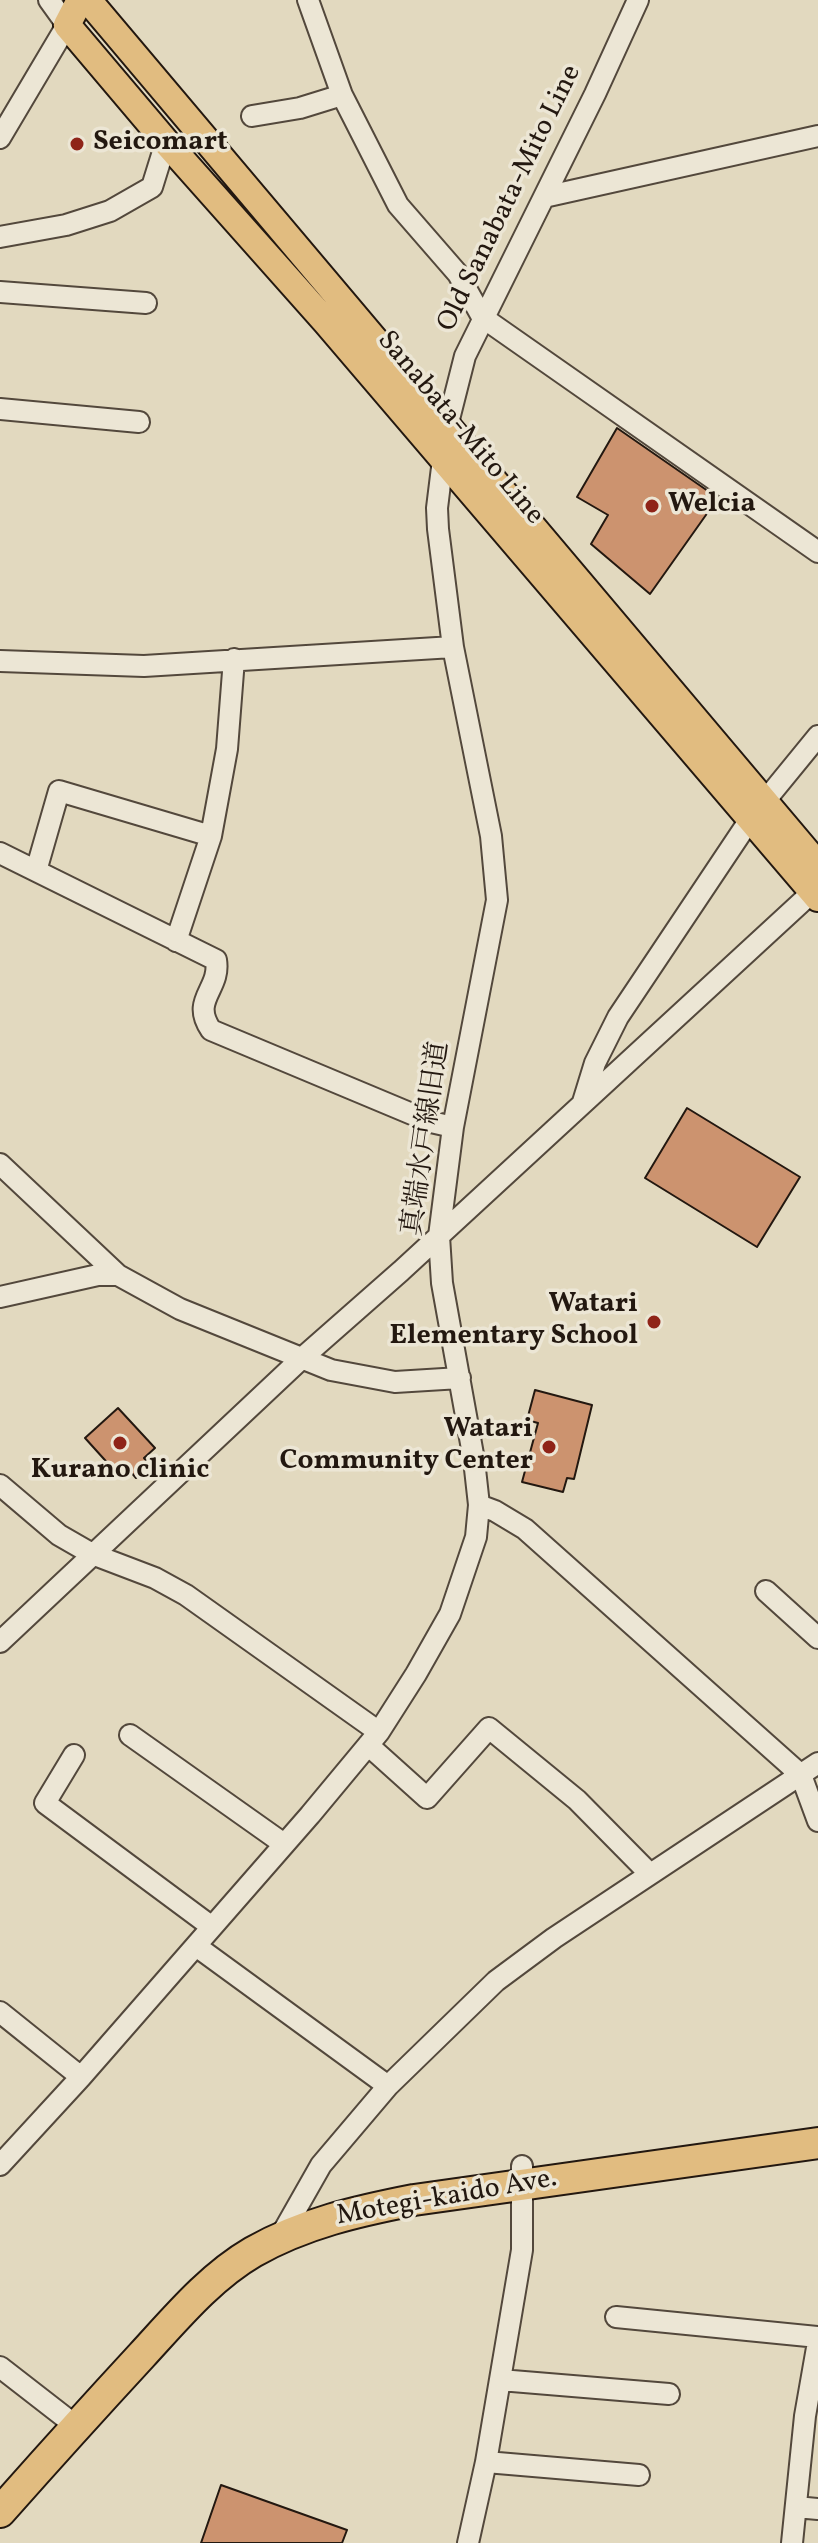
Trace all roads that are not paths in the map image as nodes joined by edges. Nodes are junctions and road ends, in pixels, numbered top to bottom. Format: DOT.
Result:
graph roads {
  1 [pos="49,0"];
  2 [pos="80,0"];
  3 [pos="88,0"];
  4 [pos="308,0"];
  5 [pos="638,0"];
  6 [pos="67,25"];
  7 [pos="342,95"];
  8 [pos="252,116"];
  9 [pos="818,136"];
  10 [pos="0,138"];
  11 [pos="166,142"];
  12 [pos="544,197"];
  13 [pos="0,237"];
  14 [pos="0,292"];
  15 [pos="146,303"];
  16 [pos="482,317"];
  17 [pos="0,409"];
  18 [pos="139,422"];
  19 [pos="447,427"];
  20 [pos="442,459"];
  21 [pos="818,552"];
  22 [pos="453,647"];
  23 [pos="234,659"];
  24 [pos="0,661"];
  25 [pos="818,736"];
  26 [pos="758,810"];
  27 [pos="211,836"];
  28 [pos="0,853"];
  29 [pos="818,865"];
  30 [pos="36,871"];
  31 [pos="816,893"];
  32 [pos="176,941"];
  33 [pos="583,1102"];
  34 [pos="453,1127"];
  35 [pos="0,1164"];
  36 [pos="439,1236"];
  37 [pos="118,1275"];
  38 [pos="0,1297"];
  39 [pos="301,1359"];
  40 [pos="460,1378"];
  41 [pos="0,1485"];
  42 [pos="479,1505"];
  43 [pos="92,1554"];
  44 [pos="766,1591"];
  45 [pos="818,1638"];
  46 [pos="0,1642"];
  47 [pos="130,1735"];
  48 [pos="374,1738"];
  49 [pos="74,1755"];
  50 [pos="810,1769"];
  51 [pos="818,1821"];
  52 [pos="284,1844"];
  53 [pos="650,1874"];
  54 [pos="212,1927"];
  55 [pos="196,1946"];
  56 [pos="0,2012"];
  57 [pos="81,2077"];
  58 [pos="388,2086"];
  59 [pos="818,2143"];
  60 [pos="0,2165"];
  61 [pos="522,2175"];
  62 [pos="279,2239"];
  63 [pos="616,2317"];
  64 [pos="818,2339"];
  65 [pos="0,2367"];
  66 [pos="500,2380"];
  67 [pos="669,2394"];
  68 [pos="76,2426"];
  69 [pos="486,2462"];
  70 [pos="639,2475"];
  71 [pos="796,2507"];
  72 [pos="818,2509"];
  73 [pos="0,2512"];
  74 [pos="468,2543"];
  75 [pos="792,2543"];
  1 -- 6 [label="street"];
  2 -- 6 [label="main road"];
  3 -- 19 [label="main road, Sanabata-Mito Line"];
  4 -- 7 [label="street"];
  5 -- 12 [label="street, Old Sanabata-Mito Line"];
  6 -- 10 [label="street"];
  6 -- 11 [label="main road, Sanabata-Mito Line"];
  7 -- 8 [label="street"];
  7 -- 16 [label="street"];
  9 -- 12 [label="street"];
  11 -- 13 [label="street"];
  11 -- 20 [label="main road, Sanabata-Mito Line"];
  12 -- 16 [label="street, Old Sanabata-Mito Line"];
  14 -- 15 [label="street"];
  16 -- 19 [label="street, Old Sanabata-Mito Line"];
  16 -- 21 [label="street"];
  17 -- 18 [label="street"];
  19 -- 20 [label="street, Old Sanabata-Mito Line"];
  19 -- 26 [label="main road, Sanabata-Mito Line"];
  20 -- 22 [label="street, 真端水戸線旧道"];
  20 -- 26 [label="main road, Sanabata-Mito Line"];
  22 -- 23 [label="street"];
  22 -- 34 [label="street, 真端水戸線旧道"];
  23 -- 24 [label="street"];
  23 -- 27 [label="street"];
  25 -- 26 [label="street"];
  26 -- 29 [label="main road, Sanabata-Mito Line"];
  26 -- 31 [label="main road, Sanabata-Mito Line"];
  26 -- 33 [label="street"];
  27 -- 30 [label="street"];
  27 -- 32 [label="street"];
  28 -- 30 [label="street"];
  30 -- 32 [label="street"];
  31 -- 33 [label="street"];
  32 -- 34 [label="street"];
  33 -- 36 [label="street"];
  34 -- 36 [label="street, 真端水戸線旧道"];
  35 -- 37 [label="street"];
  36 -- 39 [label="street"];
  36 -- 40 [label="street, 真端水戸線旧道"];
  37 -- 38 [label="street"];
  37 -- 39 [label="street"];
  39 -- 40 [label="street"];
  39 -- 43 [label="street"];
  40 -- 42 [label="street, 真端水戸線旧道"];
  41 -- 43 [label="street"];
  42 -- 48 [label="street, 真端水戸線旧道"];
  42 -- 50 [label="street"];
  43 -- 46 [label="street"];
  43 -- 48 [label="street"];
  44 -- 45 [label="street"];
  47 -- 52 [label="street"];
  48 -- 52 [label="street, 真端水戸線旧道"];
  48 -- 53 [label="street"];
  49 -- 54 [label="street"];
  50 -- 51 [label="street"];
  50 -- 53 [label="street"];
  52 -- 54 [label="street, 真端水戸線旧道"];
  53 -- 58 [label="street"];
  54 -- 55 [label="street, 真端水戸線旧道"];
  55 -- 57 [label="street, 真端水戸線旧道"];
  55 -- 58 [label="street"];
  56 -- 57 [label="street"];
  57 -- 60 [label="street, 真端水戸線旧道"];
  58 -- 62 [label="street"];
  59 -- 61 [label="highway, Motegi-kaido Ave."];
  61 -- 62 [label="highway, Motegi-kaido Ave."];
  61 -- 66 [label="street"];
  62 -- 68 [label="highway, Motegi-kaido Ave."];
  63 -- 64 [label="street"];
  64 -- 71 [label="street"];
  65 -- 68 [label="street"];
  66 -- 67 [label="street"];
  66 -- 69 [label="street"];
  68 -- 73 [label="highway, Motegi-kaido Ave."];
  69 -- 70 [label="street"];
  69 -- 74 [label="street"];
  71 -- 72 [label="street"];
  71 -- 75 [label="street"];
}
